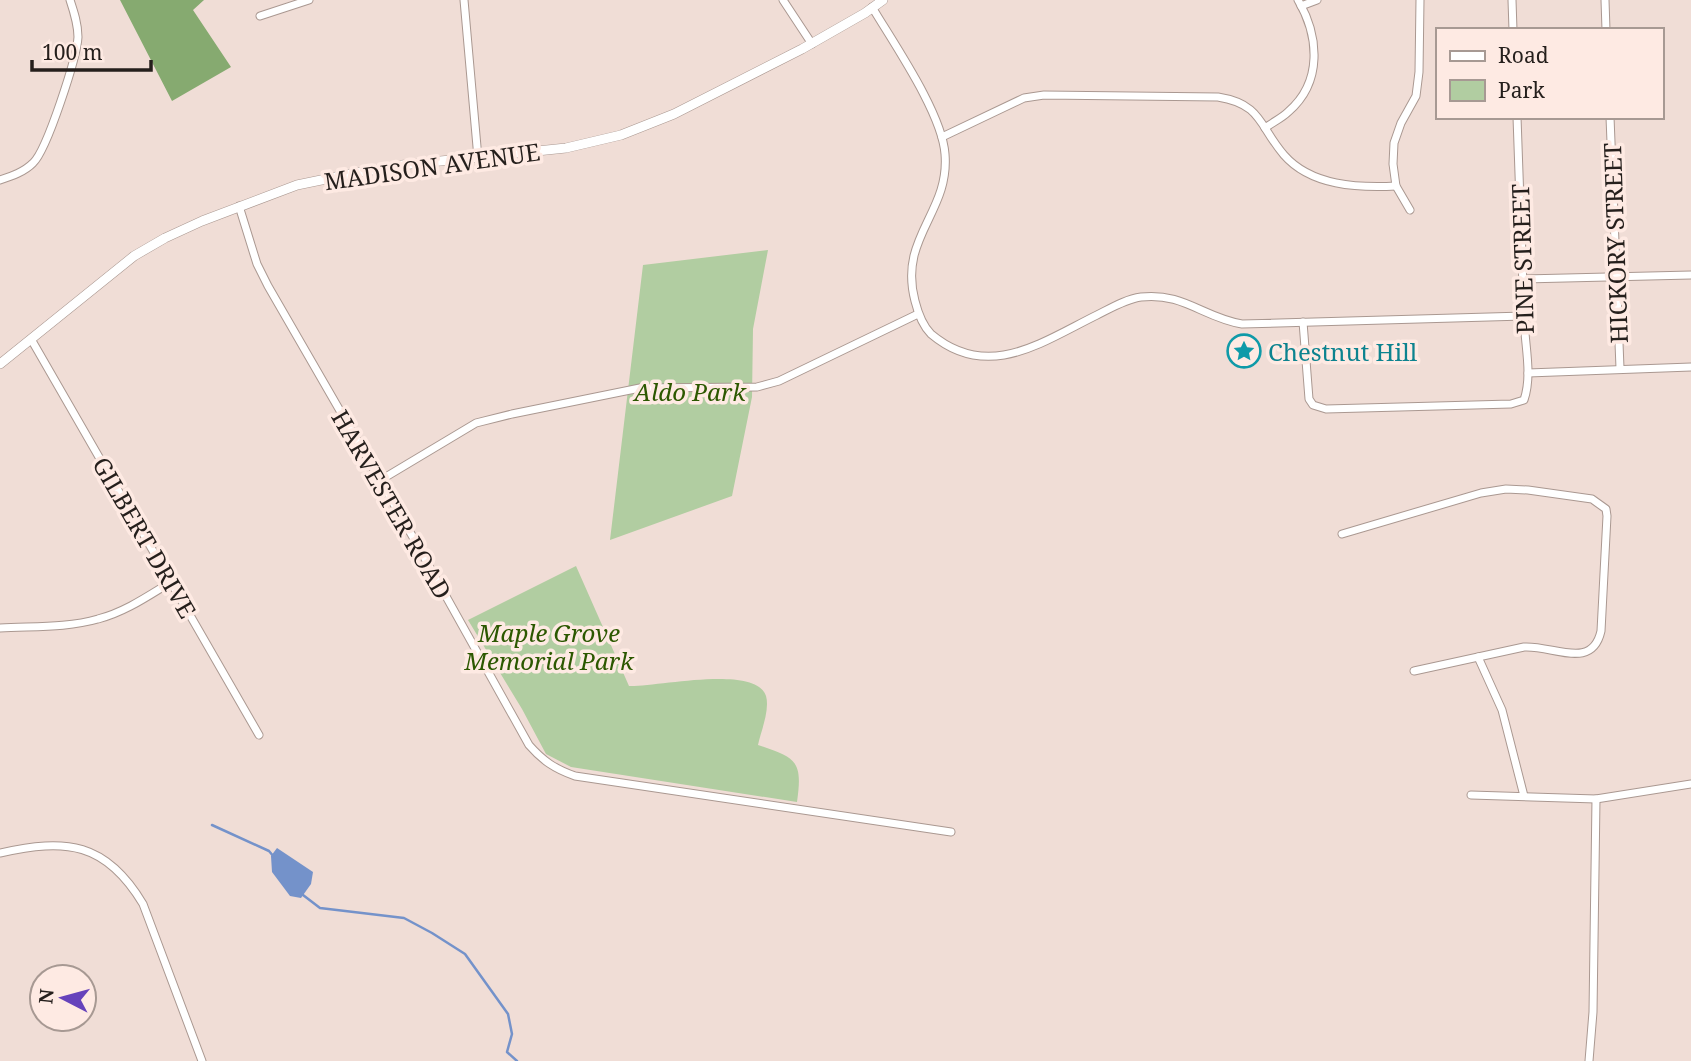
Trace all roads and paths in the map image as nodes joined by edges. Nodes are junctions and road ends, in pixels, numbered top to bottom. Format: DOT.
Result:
graph roads {
  1 [pos="70,0"];
  2 [pos="309,0"];
  3 [pos="464,0"];
  4 [pos="783,0"];
  5 [pos="883,0"];
  6 [pos="1317,0"];
  7 [pos="1420,0"];
  8 [pos="1512,0"];
  9 [pos="1605,0"];
  10 [pos="1299,3"];
  11 [pos="872,7"];
  12 [pos="260,16"];
  13 [pos="1513,28"];
  14 [pos="1606,28"];
  15 [pos="812,44"];
  16 [pos="1517,119"];
  17 [pos="1611,119"];
  18 [pos="1265,128"];
  19 [pos="942,137"];
  20 [pos="478,158"];
  21 [pos="0,180"];
  22 [pos="1396,186"];
  23 [pos="239,206"];
  24 [pos="1410,210"];
  25 [pos="1691,275"];
  26 [pos="1615,276"];
  27 [pos="1524,279"];
  28 [pos="918,314"];
  29 [pos="1524,316"];
  30 [pos="1303,322"];
  31 [pos="31,339"];
  32 [pos="0,364"];
  33 [pos="1691,367"];
  34 [pos="1619,368"];
  35 [pos="1528,373"];
  36 [pos="379,481"];
  37 [pos="1342,534"];
  38 [pos="171,582"];
  39 [pos="0,628"];
  40 [pos="1478,657"];
  41 [pos="1414,671"];
  42 [pos="259,735"];
  43 [pos="1691,784"];
  44 [pos="1471,795"];
  45 [pos="1524,796"];
  46 [pos="1596,799"];
  47 [pos="951,832"];
  48 [pos="0,853"];
  49 [pos="202,1061"];
  50 [pos="1589,1061"];
  1 -- 21 [label="street"];
  2 -- 12 [label="street"];
  3 -- 20 [label="street"];
  4 -- 15 [label="street"];
  5 -- 11 [label="street, MADISON AVENUE"];
  6 -- 10 [label="street"];
  7 -- 22 [label="street"];
  8 -- 13 [label="street"];
  9 -- 14 [label="street"];
  10 -- 18 [label="street"];
  11 -- 15 [label="street, MADISON AVENUE"];
  11 -- 19 [label="street"];
  15 -- 20 [label="street, MADISON AVENUE"];
  16 -- 27 [label="street, PINE STREET"];
  17 -- 26 [label="street, HICKORY STREET"];
  18 -- 19 [label="street"];
  18 -- 22 [label="street"];
  19 -- 28 [label="street"];
  20 -- 23 [label="street, MADISON AVENUE"];
  22 -- 24 [label="street"];
  23 -- 31 [label="street, MADISON AVENUE"];
  23 -- 36 [label="street, HARVESTER ROAD"];
  25 -- 26 [label="street"];
  26 -- 27 [label="street"];
  26 -- 34 [label="street, HICKORY STREET"];
  27 -- 29 [label="street, PINE STREET"];
  28 -- 30 [label="street"];
  28 -- 36 [label="street"];
  29 -- 30 [label="street"];
  29 -- 35 [label="street, PINE STREET"];
  30 -- 35 [label="street, PINE STREET"];
  31 -- 32 [label="street, MADISON AVENUE"];
  31 -- 38 [label="street, GILBERT DRIVE"];
  33 -- 34 [label="street"];
  34 -- 35 [label="street"];
  36 -- 47 [label="street, HARVESTER ROAD"];
  37 -- 40 [label="street"];
  38 -- 39 [label="street"];
  38 -- 42 [label="street, GILBERT DRIVE"];
  40 -- 41 [label="street"];
  40 -- 45 [label="street"];
  43 -- 46 [label="street"];
  44 -- 45 [label="street"];
  45 -- 46 [label="street"];
  46 -- 50 [label="street"];
  48 -- 49 [label="street"];
}
